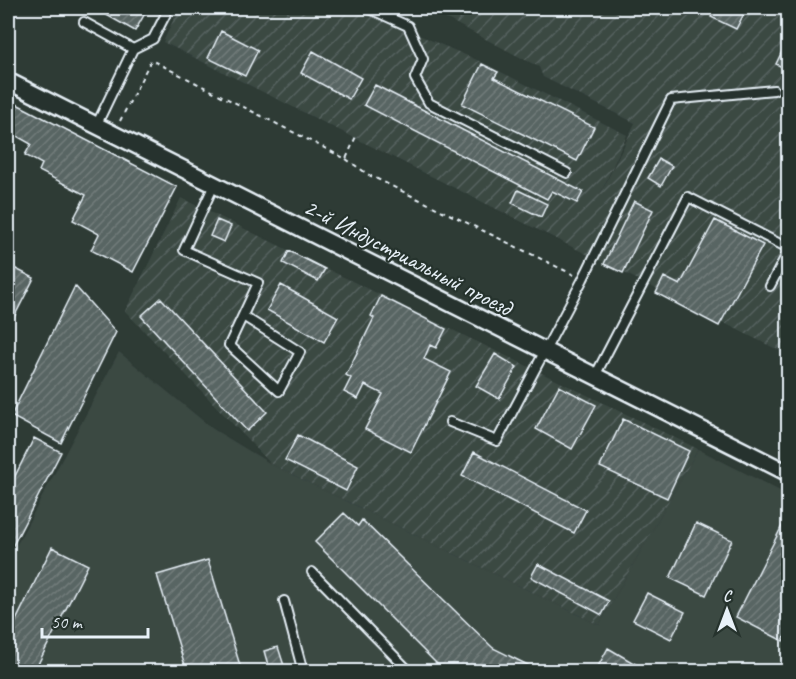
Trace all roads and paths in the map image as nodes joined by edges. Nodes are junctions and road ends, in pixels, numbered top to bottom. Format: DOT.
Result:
graph roads {
  1 [pos="169,8"];
  2 [pos="368,8"];
  3 [pos="84,21"];
  4 [pos="133,49"];
  5 [pos="8,81"];
  6 [pos="774,90"];
  7 [pos="96,126"];
  8 [pos="357,134"];
  9 [pos="114,135"];
  10 [pos="346,159"];
  11 [pos="567,172"];
  12 [pos="214,185"];
  13 [pos="789,250"];
  14 [pos="583,279"];
  15 [pos="770,286"];
  16 [pos="243,316"];
  17 [pos="544,350"];
  18 [pos="595,376"];
  19 [pos="450,422"];
  20 [pos="789,473"];
  21 [pos="312,572"];
  22 [pos="284,601"];
  23 [pos="303,672"];
  24 [pos="410,672"];
  1 -- 4 [label="lane"];
  2 -- 11 [label="lane"];
  3 -- 4 [label="lane"];
  4 -- 7 [label="lane"];
  5 -- 7 [label="street, 2-й Индустриальный проезд"];
  6 -- 14 [label="lane"];
  7 -- 9 [label="street, 2-й Индустриальный проезд"];
  8 -- 10 [label="path"];
  9 -- 10 [label="path"];
  9 -- 12 [label="street, 2-й Индустриальный проезд"];
  10 -- 14 [label="path"];
  12 -- 16 [label="lane"];
  12 -- 17 [label="street, 2-й Индустриальный проезд"];
  13 -- 15 [label="lane"];
  13 -- 18 [label="lane"];
  14 -- 17 [label="lane"];
  16 -- 16 [label="lane"];
  17 -- 18 [label="street, 2-й Индустриальный проезд"];
  17 -- 19 [label="lane"];
  18 -- 20 [label="street, 2-й Индустриальный проезд"];
  21 -- 24 [label="lane"];
  22 -- 23 [label="lane"];
}
